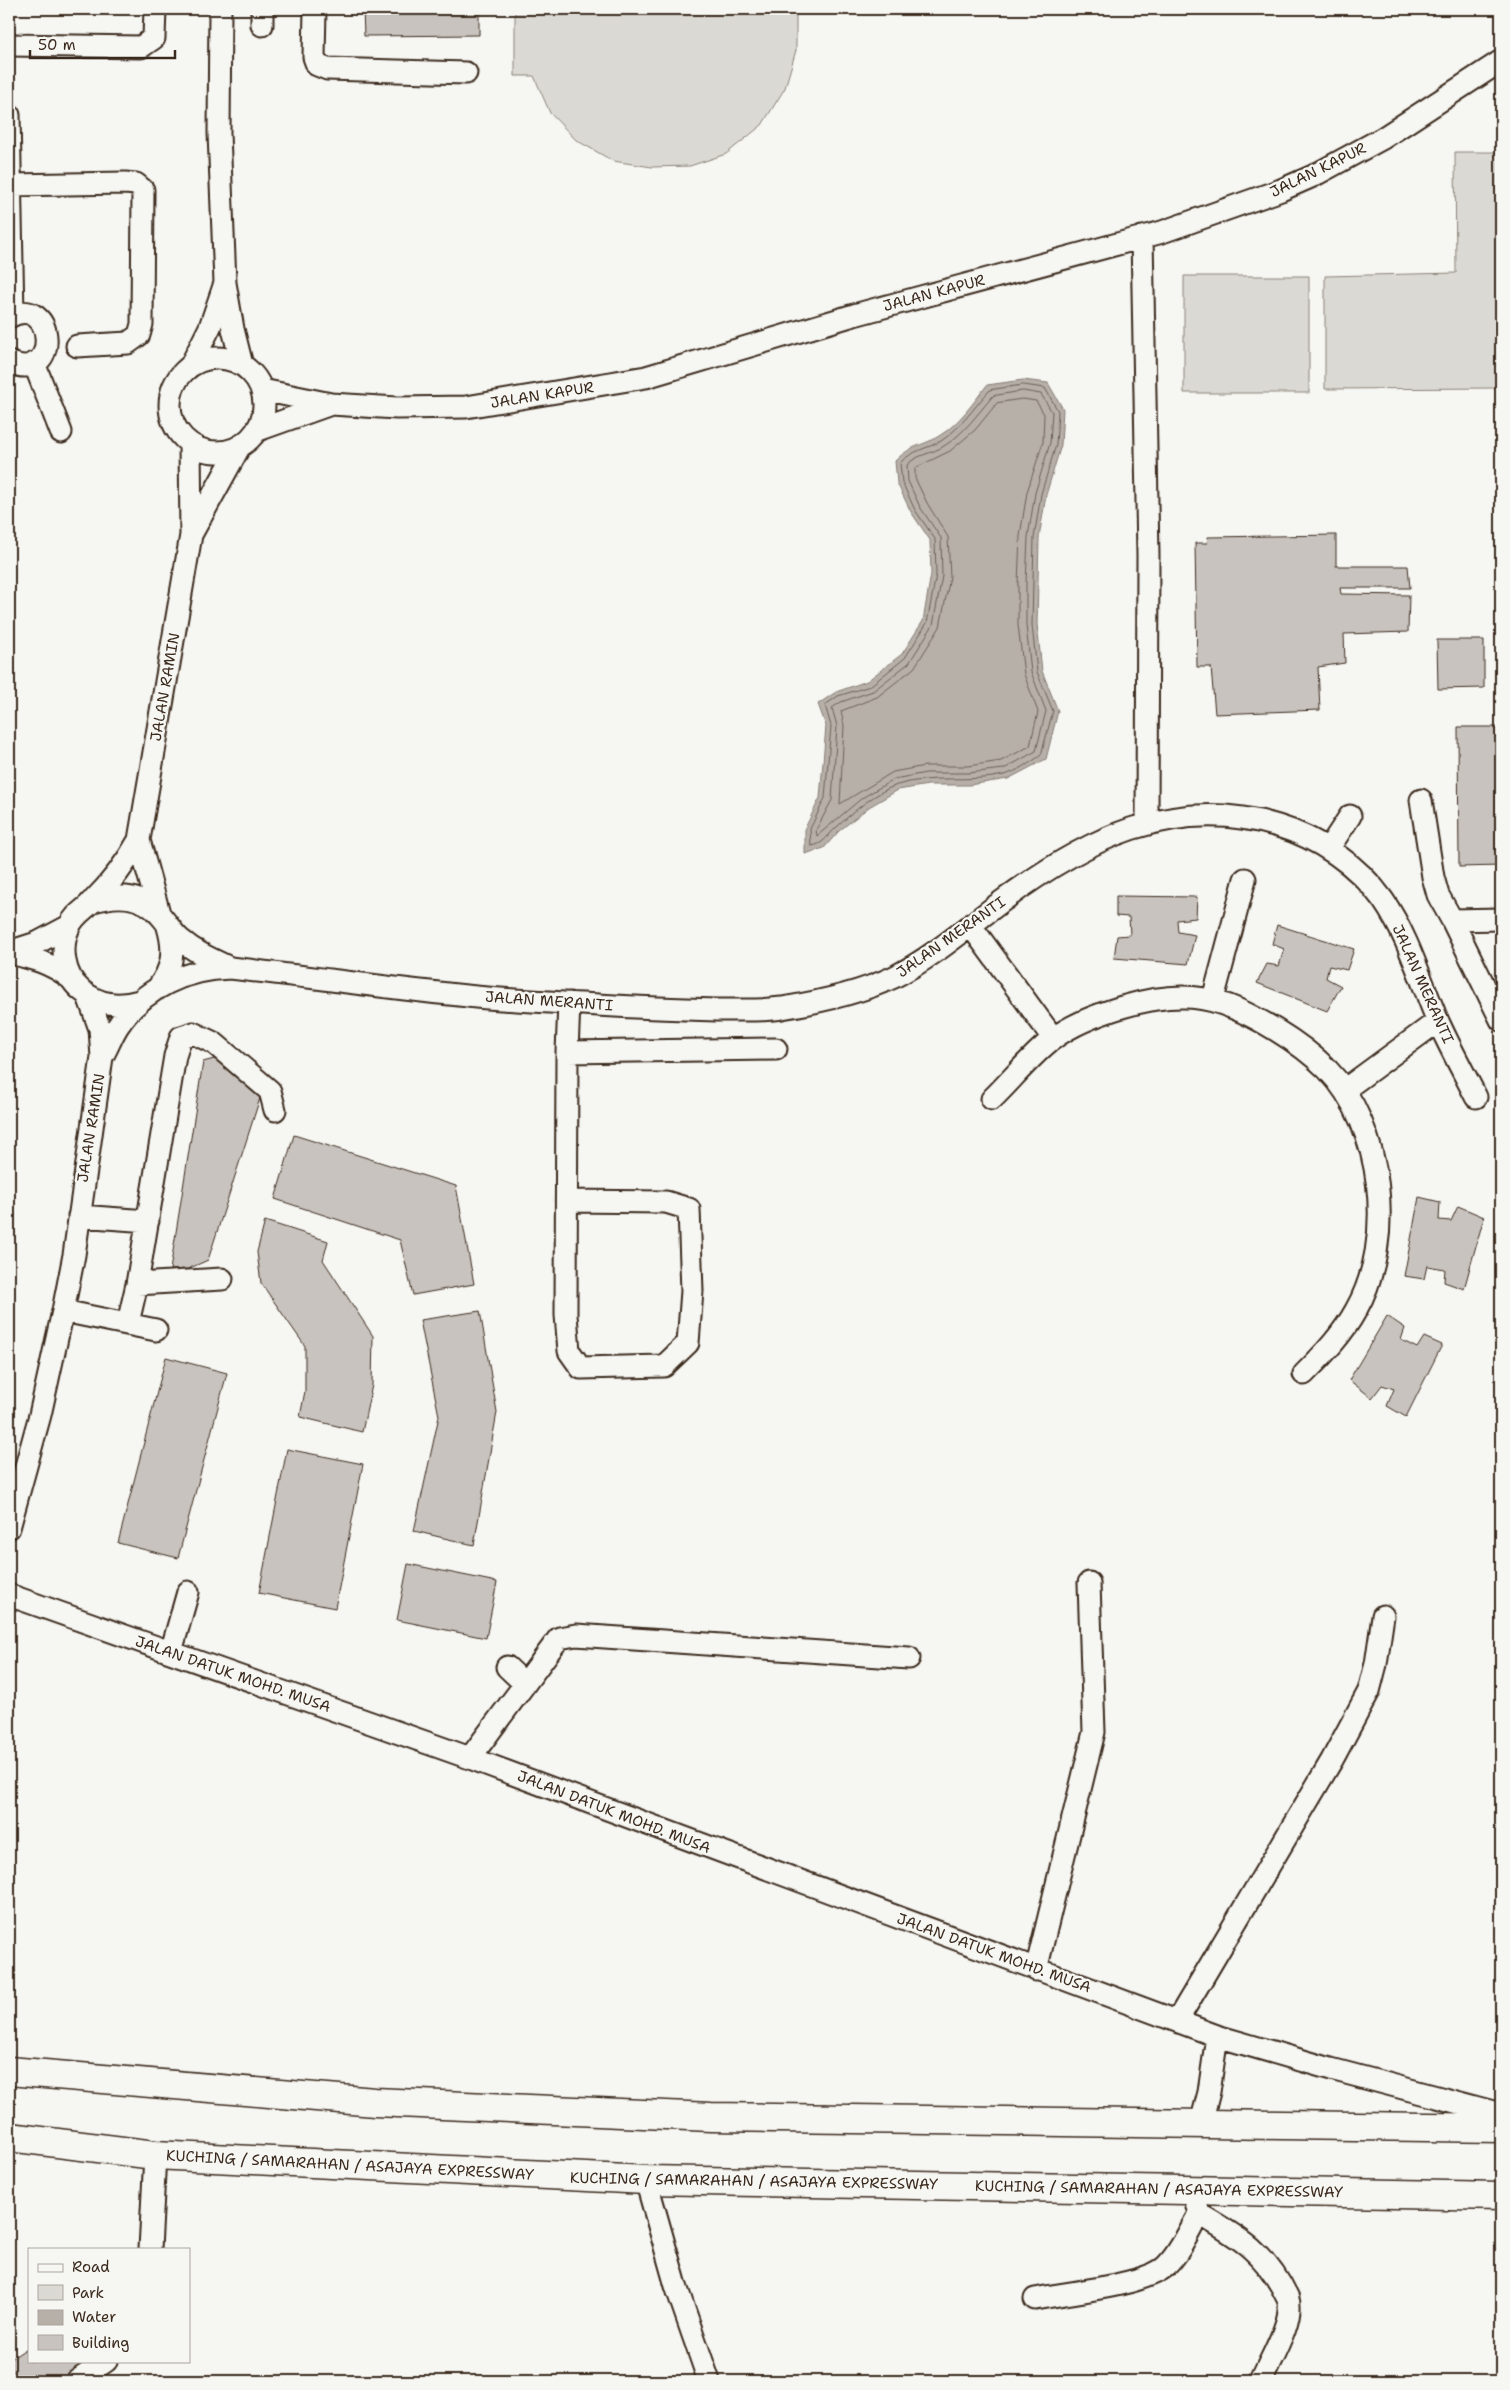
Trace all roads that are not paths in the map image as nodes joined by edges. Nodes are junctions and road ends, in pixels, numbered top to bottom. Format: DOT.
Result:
graph roads {
  1 [pos="155,9"];
  2 [pos="220,9"];
  3 [pos="315,9"];
  4 [pos="9,45"];
  5 [pos="1501,61"];
  6 [pos="466,73"];
  7 [pos="9,115"];
  8 [pos="10,185"];
  9 [pos="1143,251"];
  10 [pos="225,283"];
  11 [pos="11,316"];
  12 [pos="76,346"];
  13 [pos="9,362"];
  14 [pos="34,363"];
  15 [pos="191,365"];
  16 [pos="242,365"];
  17 [pos="262,390"];
  18 [pos="331,404"];
  19 [pos="258,430"];
  20 [pos="61,432"];
  21 [pos="190,444"];
  22 [pos="240,446"];
  23 [pos="191,535"];
  24 [pos="1421,800"];
  25 [pos="1350,816"];
  26 [pos="1147,824"];
  27 [pos="139,840"];
  28 [pos="1329,848"];
  29 [pos="1244,879"];
  30 [pos="91,902"];
  31 [pos="1501,919"];
  32 [pos="163,920"];
  33 [pos="1452,920"];
  34 [pos="69,926"];
  35 [pos="971,926"];
  36 [pos="230,968"];
  37 [pos="70,978"];
  38 [pos="88,996"];
  39 [pos="147,996"];
  40 [pos="1213,999"];
  41 [pos="569,1003"];
  42 [pos="1501,1020"];
  43 [pos="1438,1021"];
  44 [pos="1054,1038"];
  45 [pos="776,1049"];
  46 [pos="567,1052"];
  47 [pos="102,1057"];
  48 [pos="1344,1090"];
  49 [pos="1476,1097"];
  50 [pos="992,1099"];
  51 [pos="275,1110"];
  52 [pos="567,1201"];
  53 [pos="80,1208"];
  54 [pos="148,1221"];
  55 [pos="222,1278"];
  56 [pos="137,1284"];
  57 [pos="63,1311"];
  58 [pos="128,1323"];
  59 [pos="156,1330"];
  60 [pos="1304,1374"];
  61 [pos="9,1528"];
  62 [pos="1089,1583"];
  63 [pos="188,1592"];
  64 [pos="9,1595"];
  65 [pos="1383,1616"];
  66 [pos="171,1652"];
  67 [pos="909,1658"];
  68 [pos="506,1666"];
  69 [pos="525,1684"];
  70 [pos="470,1758"];
  71 [pos="1036,1970"];
  72 [pos="1177,2020"];
  73 [pos="1217,2036"];
  74 [pos="9,2071"];
  75 [pos="1501,2114"];
  76 [pos="1201,2123"];
  77 [pos="1501,2128"];
  78 [pos="9,2137"];
  79 [pos="156,2155"];
  80 [pos="646,2180"];
  81 [pos="1501,2196"];
  82 [pos="1196,2202"];
  83 [pos="150,2248"];
  84 [pos="1035,2299"];
  85 [pos="105,2362"];
  86 [pos="77,2381"];
  87 [pos="709,2381"];
  88 [pos="1261,2381"];
  1 -- 4 [label="street"];
  2 -- 10 [label="street"];
  3 -- 6 [label="street"];
  5 -- 9 [label="street, JALAN KAPUR"];
  7 -- 8 [label="street"];
  8 -- 11 [label="street"];
  8 -- 12 [label="street"];
  9 -- 18 [label="street, JALAN KAPUR"];
  9 -- 26 [label="street"];
  10 -- 15 [label="street"];
  10 -- 16 [label="street"];
  11 -- 14 [label="street"];
  13 -- 14 [label="street"];
  14 -- 20 [label="street"];
  15 -- 16 [label="street"];
  15 -- 21 [label="street"];
  16 -- 17 [label="street"];
  17 -- 18 [label="street, JALAN KAPUR"];
  17 -- 19 [label="street"];
  18 -- 19 [label="street, JALAN KAPUR"];
  19 -- 22 [label="street"];
  21 -- 22 [label="street"];
  21 -- 23 [label="street, JALAN RAMIN"];
  22 -- 23 [label="street, JALAN RAMIN"];
  23 -- 27 [label="street, JALAN RAMIN"];
  24 -- 33 [label="street"];
  25 -- 28 [label="street"];
  26 -- 28 [label="street, JALAN MERANTI"];
  26 -- 35 [label="street, JALAN MERANTI"];
  27 -- 30 [label="street"];
  27 -- 32 [label="street"];
  28 -- 43 [label="street, JALAN MERANTI"];
  29 -- 40 [label="street"];
  30 -- 32 [label="street"];
  30 -- 34 [label="street"];
  31 -- 33 [label="street"];
  32 -- 36 [label="street"];
  32 -- 39 [label="street"];
  33 -- 42 [label="street"];
  34 -- 37 [label="street"];
  34 -- 37 [label="street"];
  35 -- 41 [label="street, JALAN MERANTI"];
  35 -- 44 [label="street"];
  36 -- 39 [label="street"];
  36 -- 41 [label="street, JALAN MERANTI"];
  37 -- 38 [label="street"];
  38 -- 39 [label="street"];
  38 -- 47 [label="street"];
  39 -- 47 [label="street"];
  40 -- 44 [label="street"];
  40 -- 48 [label="street"];
  41 -- 46 [label="street"];
  43 -- 48 [label="street"];
  43 -- 49 [label="street, JALAN MERANTI"];
  44 -- 50 [label="street"];
  45 -- 46 [label="street"];
  46 -- 52 [label="street"];
  47 -- 53 [label="street, JALAN RAMIN"];
  48 -- 60 [label="street"];
  51 -- 54 [label="street"];
  52 -- 52 [label="street"];
  53 -- 54 [label="street"];
  53 -- 57 [label="street, JALAN RAMIN"];
  54 -- 56 [label="street"];
  55 -- 56 [label="street"];
  56 -- 58 [label="street"];
  57 -- 58 [label="street"];
  57 -- 61 [label="street, JALAN RAMIN"];
  58 -- 59 [label="street"];
  62 -- 71 [label="street"];
  63 -- 66 [label="street"];
  64 -- 66 [label="street, JALAN DATUK MOHD. MUSA"];
  65 -- 72 [label="street"];
  66 -- 70 [label="street, JALAN DATUK MOHD. MUSA"];
  67 -- 69 [label="street"];
  68 -- 69 [label="street"];
  69 -- 70 [label="street"];
  70 -- 71 [label="street, JALAN DATUK MOHD. MUSA"];
  71 -- 72 [label="street, JALAN DATUK MOHD. MUSA"];
  72 -- 73 [label="street, JALAN DATUK MOHD. MUSA"];
  73 -- 75 [label="street, JALAN DATUK MOHD. MUSA"];
  73 -- 76 [label="street"];
  74 -- 76 [label="highway"];
  76 -- 77 [label="highway"];
  78 -- 79 [label="highway, KUCHING / SAMARAHAN / ASAJAYA EXPRESSWAY"];
  79 -- 80 [label="highway, KUCHING / SAMARAHAN / ASAJAYA EXPRESSWAY"];
  79 -- 83 [label="street"];
  80 -- 82 [label="highway, KUCHING / SAMARAHAN / ASAJAYA EXPRESSWAY"];
  80 -- 87 [label="street"];
  81 -- 82 [label="highway, KUCHING / SAMARAHAN / ASAJAYA EXPRESSWAY"];
  82 -- 84 [label="street"];
  82 -- 88 [label="street"];
  85 -- 86 [label="street"];
}
